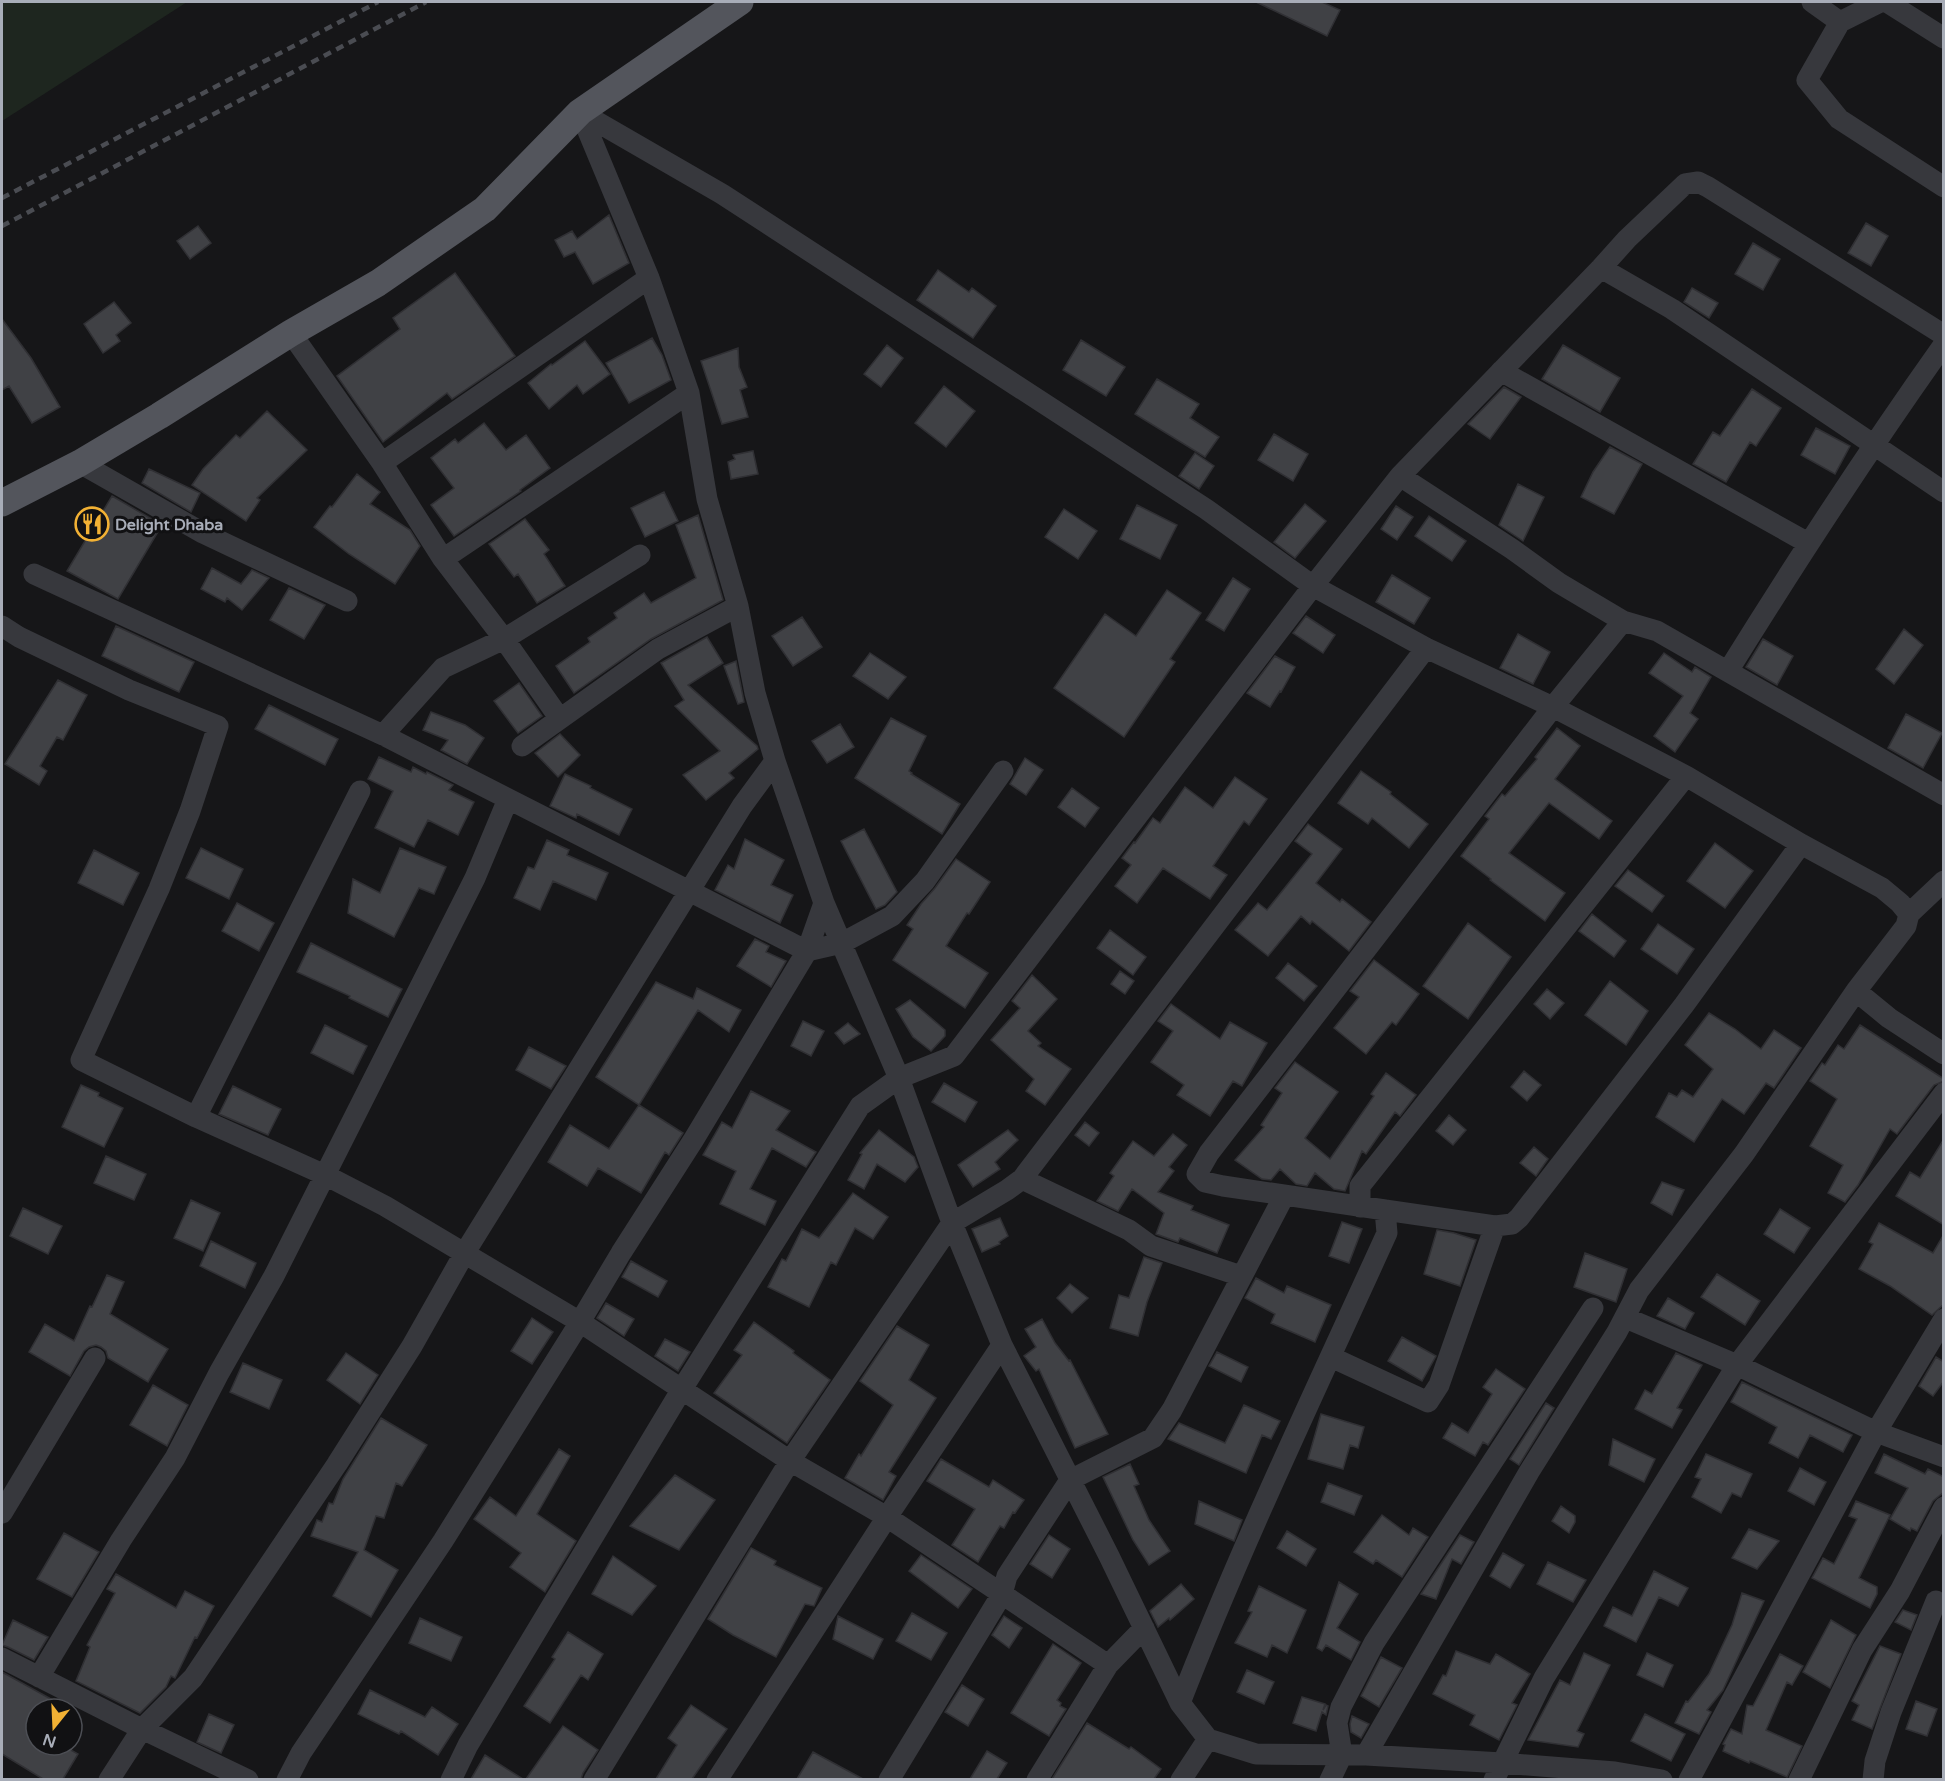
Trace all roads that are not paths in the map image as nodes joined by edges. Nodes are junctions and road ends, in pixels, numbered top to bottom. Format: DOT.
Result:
graph roads {
  1 [pos="740,2"];
  2 [pos="1812,2"];
  3 [pos="1880,2"];
  4 [pos="1887,2"];
  5 [pos="1840,22"];
  6 [pos="1944,38"];
  7 [pos="580,112"];
  8 [pos="1944,187"];
  9 [pos="1601,268"];
  10 [pos="649,278"];
  11 [pos="291,333"];
  12 [pos="1944,335"];
  13 [pos="1944,344"];
  14 [pos="1501,370"];
  15 [pos="689,393"];
  16 [pos="1873,444"];
  17 [pos="80,463"];
  18 [pos="382,464"];
  19 [pos="1400,476"];
  20 [pos="1944,492"];
  21 [pos="2,503"];
  22 [pos="1808,543"];
  23 [pos="640,555"];
  24 [pos="443,559"];
  25 [pos="34,574"];
  26 [pos="1313,586"];
  27 [pos="347,601"];
  28 [pos="738,606"];
  29 [pos="1623,621"];
  30 [pos="2,626"];
  31 [pos="504,639"];
  32 [pos="1426,648"];
  33 [pos="1728,670"];
  34 [pos="1553,707"];
  35 [pos="560,719"];
  36 [pos="383,735"];
  37 [pos="522,746"];
  38 [pos="775,761"];
  39 [pos="1003,771"];
  40 [pos="1686,776"];
  41 [pos="360,791"];
  42 [pos="1944,795"];
  43 [pos="508,799"];
  44 [pos="1801,844"];
  45 [pos="1944,881"];
  46 [pos="690,892"];
  47 [pos="824,903"];
  48 [pos="1909,914"];
  49 [pos="842,942"];
  50 [pos="807,951"];
  51 [pos="1856,991"];
  52 [pos="1944,1054"];
  53 [pos="899,1078"];
  54 [pos="1944,1093"];
  55 [pos="196,1117"];
  56 [pos="325,1175"];
  57 [pos="1022,1179"];
  58 [pos="1284,1196"];
  59 [pos="1360,1207"];
  60 [pos="1385,1210"];
  61 [pos="952,1223"];
  62 [pos="1495,1226"];
  63 [pos="464,1254"];
  64 [pos="1241,1276"];
  65 [pos="1593,1308"];
  66 [pos="1626,1318"];
  67 [pos="1944,1319"];
  68 [pos="580,1322"];
  69 [pos="1002,1345"];
  70 [pos="1331,1357"];
  71 [pos="95,1358"];
  72 [pos="1737,1365"];
  73 [pos="682,1389"];
  74 [pos="1876,1432"];
  75 [pos="1944,1456"];
  76 [pos="790,1461"];
  77 [pos="1070,1480"];
  78 [pos="1944,1507"];
  79 [pos="2,1513"];
  80 [pos="887,1517"];
  81 [pos="1900,1591"];
  82 [pos="1002,1594"];
  83 [pos="1940,1602"];
  84 [pos="1144,1628"];
  85 [pos="2,1658"];
  86 [pos="1108,1665"];
  87 [pos="39,1677"];
  88 [pos="1180,1703"];
  89 [pos="142,1729"];
  90 [pos="1208,1739"];
  91 [pos="1342,1755"];
  92 [pos="1366,1755"];
  93 [pos="1498,1771"];
  94 [pos="109,1779"];
  95 [pos="248,1779"];
  96 [pos="288,1779"];
  97 [pos="451,1779"];
  98 [pos="594,1779"];
  99 [pos="717,1779"];
  100 [pos="890,1779"];
  101 [pos="1037,1779"];
  102 [pos="1181,1779"];
  103 [pos="1330,1779"];
  104 [pos="1658,1779"];
  105 [pos="1689,1779"];
  106 [pos="1799,1779"];
  107 [pos="1873,1779"];
  1 -- 7 [label="main road"];
  2 -- 5 [label="street"];
  3 -- 5 [label="street"];
  4 -- 6 [label="street"];
  5 -- 8 [label="street"];
  7 -- 10 [label="street"];
  7 -- 11 [label="main road"];
  7 -- 26 [label="street"];
  9 -- 12 [label="street"];
  9 -- 14 [label="street"];
  9 -- 16 [label="street"];
  10 -- 15 [label="street"];
  10 -- 18 [label="street"];
  11 -- 17 [label="main road"];
  11 -- 18 [label="street"];
  13 -- 16 [label="street"];
  14 -- 19 [label="street"];
  14 -- 22 [label="street"];
  15 -- 24 [label="street"];
  15 -- 28 [label="street"];
  16 -- 20 [label="street"];
  16 -- 22 [label="street"];
  17 -- 21 [label="main road"];
  17 -- 27 [label="street"];
  18 -- 24 [label="street"];
  19 -- 26 [label="street"];
  19 -- 29 [label="street"];
  22 -- 33 [label="street"];
  23 -- 31 [label="street"];
  24 -- 31 [label="street"];
  25 -- 36 [label="street"];
  26 -- 32 [label="street"];
  26 -- 53 [label="street"];
  28 -- 35 [label="street"];
  28 -- 38 [label="street"];
  29 -- 33 [label="street"];
  29 -- 34 [label="street"];
  30 -- 55 [label="street"];
  31 -- 35 [label="street"];
  31 -- 36 [label="street"];
  32 -- 34 [label="street"];
  32 -- 57 [label="street"];
  33 -- 42 [label="street"];
  34 -- 40 [label="street"];
  34 -- 58 [label="street"];
  35 -- 37 [label="street"];
  36 -- 43 [label="street"];
  38 -- 46 [label="street"];
  38 -- 47 [label="street"];
  39 -- 49 [label="street"];
  40 -- 44 [label="street"];
  40 -- 59 [label="street"];
  41 -- 55 [label="street"];
  43 -- 46 [label="street"];
  43 -- 56 [label="street"];
  44 -- 48 [label="street"];
  44 -- 62 [label="street"];
  45 -- 48 [label="street"];
  46 -- 50 [label="street"];
  46 -- 63 [label="street"];
  47 -- 49 [label="street"];
  47 -- 50 [label="street"];
  48 -- 51 [label="street"];
  49 -- 50 [label="street"];
  49 -- 53 [label="street"];
  50 -- 68 [label="street"];
  51 -- 52 [label="street"];
  51 -- 66 [label="street"];
  53 -- 61 [label="street"];
  53 -- 73 [label="street"];
  54 -- 72 [label="street"];
  55 -- 56 [label="street"];
  56 -- 63 [label="street"];
  56 -- 87 [label="street"];
  57 -- 61 [label="street"];
  57 -- 64 [label="street"];
  58 -- 59 [label="street"];
  58 -- 64 [label="street"];
  59 -- 60 [label="street"];
  60 -- 62 [label="street"];
  60 -- 70 [label="street"];
  61 -- 69 [label="street"];
  61 -- 76 [label="street"];
  62 -- 70 [label="street"];
  63 -- 68 [label="street"];
  63 -- 89 [label="street"];
  64 -- 77 [label="street"];
  65 -- 91 [label="street"];
  66 -- 72 [label="street"];
  66 -- 92 [label="street"];
  67 -- 74 [label="street"];
  68 -- 73 [label="street"];
  68 -- 96 [label="street"];
  69 -- 77 [label="street"];
  69 -- 80 [label="street"];
  70 -- 88 [label="street"];
  71 -- 79 [label="street"];
  72 -- 74 [label="street"];
  72 -- 93 [label="street"];
  73 -- 76 [label="street"];
  73 -- 97 [label="street"];
  74 -- 75 [label="street"];
  74 -- 105 [label="street"];
  76 -- 80 [label="street"];
  76 -- 98 [label="street"];
  77 -- 82 [label="street"];
  77 -- 84 [label="street"];
  78 -- 81 [label="street"];
  80 -- 82 [label="street"];
  80 -- 99 [label="street"];
  81 -- 83 [label="street"];
  81 -- 106 [label="street"];
  82 -- 86 [label="street"];
  82 -- 100 [label="street"];
  83 -- 107 [label="street"];
  84 -- 86 [label="street"];
  84 -- 88 [label="street"];
  85 -- 87 [label="street"];
  86 -- 101 [label="street"];
  87 -- 89 [label="street"];
  88 -- 90 [label="street"];
  89 -- 94 [label="street"];
  89 -- 95 [label="street"];
  90 -- 91 [label="street"];
  90 -- 102 [label="street"];
  91 -- 92 [label="street"];
  91 -- 103 [label="street"];
  92 -- 93 [label="street"];
  93 -- 104 [label="street"];
}
